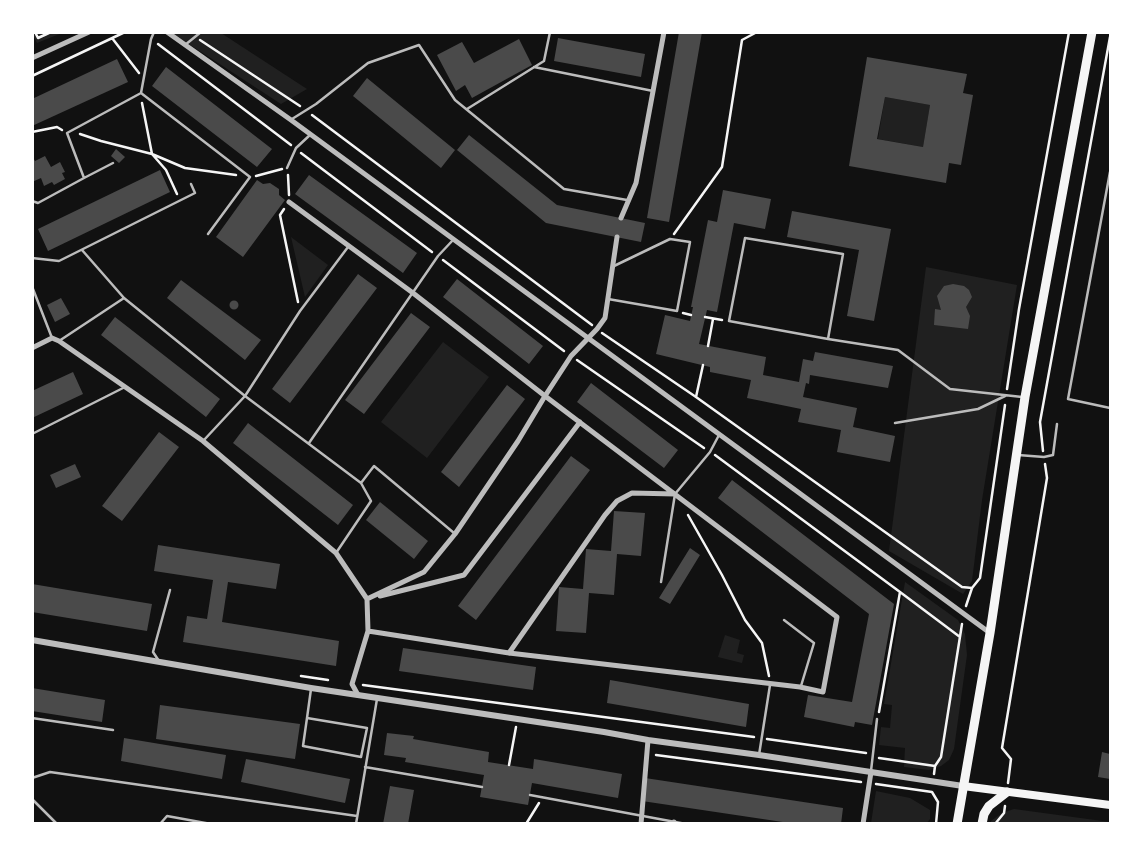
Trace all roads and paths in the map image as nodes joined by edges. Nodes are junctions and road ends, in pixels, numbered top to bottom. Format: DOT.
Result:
graph roads {
  1 [pos="35,32"];
  2 [pos="51,32"];
  3 [pos="88,32"];
  4 [pos="125,32"];
  5 [pos="154,32"];
  6 [pos="167,32"];
  7 [pos="201,32"];
  8 [pos="550,32"];
  9 [pos="664,32"];
  10 [pos="757,32"];
  11 [pos="1069,32"];
  12 [pos="1092,32"];
  13 [pos="195,37"];
  14 [pos="112,38"];
  15 [pos="185,45"];
  16 [pos="32,58"];
  17 [pos="534,67"];
  18 [pos="139,74"];
  19 [pos="32,76"];
  20 [pos="653,90"];
  21 [pos="140,93"];
  22 [pos="467,109"];
  23 [pos="306,110"];
  24 [pos="291,120"];
  25 [pos="71,130"];
  26 [pos="32,132"];
  27 [pos="67,133"];
  28 [pos="311,134"];
  29 [pos="152,154"];
  30 [pos="113,163"];
  31 [pos="287,168"];
  32 [pos="1110,172"];
  33 [pos="250,177"];
  34 [pos="84,178"];
  35 [pos="191,184"];
  36 [pos="32,201"];
  37 [pos="628,201"];
  38 [pos="289,202"];
  39 [pos="173,203"];
  40 [pos="621,218"];
  41 [pos="208,234"];
  42 [pos="618,237"];
  43 [pos="454,239"];
  44 [pos="670,239"];
  45 [pos="349,246"];
  46 [pos="82,250"];
  47 [pos="32,258"];
  48 [pos="614,266"];
  49 [pos="33,288"];
  50 [pos="414,292"];
  51 [pos="124,298"];
  52 [pos="608,299"];
  53 [pos="300,311"];
  54 [pos="705,317"];
  55 [pos="713,319"];
  56 [pos="729,321"];
  57 [pos="598,329"];
  58 [pos="52,338"];
  59 [pos="588,338"];
  60 [pos="828,339"];
  61 [pos="59,342"];
  62 [pos="708,346"];
  63 [pos="32,348"];
  64 [pos="704,365"];
  65 [pos="125,387"];
  66 [pos="245,396"];
  67 [pos="546,396"];
  68 [pos="1006,396"];
  69 [pos="696,397"];
  70 [pos="1025,397"];
  71 [pos="1110,408"];
  72 [pos="580,422"];
  73 [pos="895,422"];
  74 [pos="1057,424"];
  75 [pos="32,434"];
  76 [pos="719,434"];
  77 [pos="203,441"];
  78 [pos="309,443"];
  79 [pos="1016,455"];
  80 [pos="362,483"];
  81 [pos="675,494"];
  82 [pos="455,534"];
  83 [pos="336,554"];
  84 [pos="661,582"];
  85 [pos="972,588"];
  86 [pos="170,590"];
  87 [pos="900,592"];
  88 [pos="367,599"];
  89 [pos="964,614"];
  90 [pos="784,620"];
  91 [pos="368,631"];
  92 [pos="990,633"];
  93 [pos="960,637"];
  94 [pos="32,640"];
  95 [pos="509,653"];
  96 [pos="159,662"];
  97 [pos="296,675"];
  98 [pos="333,681"];
  99 [pos="352,684"];
  100 [pos="770,685"];
  101 [pos="311,688"];
  102 [pos="800,688"];
  103 [pos="358,695"];
  104 [pos="377,698"];
  105 [pos="32,718"];
  106 [pos="307,718"];
  107 [pos="878,718"];
  108 [pos="518,719"];
  109 [pos="113,730"];
  110 [pos="761,738"];
  111 [pos="648,740"];
  112 [pos="647,754"];
  113 [pos="758,755"];
  114 [pos="872,756"];
  115 [pos="509,765"];
  116 [pos="935,766"];
  117 [pos="366,767"];
  118 [pos="871,772"];
  119 [pos="32,778"];
  120 [pos="933,781"];
  121 [pos="869,784"];
  122 [pos="963,786"];
  123 [pos="482,787"];
  124 [pos="932,792"];
  125 [pos="1007,792"];
  126 [pos="530,795"];
  127 [pos="543,797"];
  128 [pos="32,799"];
  129 [pos="1110,805"];
  130 [pos="357,816"];
  131 [pos="642,816"];
  132 [pos="674,823"];
  133 [pos="57,824"];
  134 [pos="160,824"];
  135 [pos="211,824"];
  136 [pos="356,824"];
  137 [pos="526,824"];
  138 [pos="641,824"];
  139 [pos="686,824"];
  140 [pos="863,824"];
  141 [pos="935,824"];
  142 [pos="957,824"];
  143 [pos="982,824"];
  1 -- 2 [label="path"];
  3 -- 16 [label="street"];
  4 -- 14 [label="path"];
  5 -- 21 [label="lane"];
  6 -- 15 [label="street"];
  7 -- 13 [label="lane"];
  8 -- 17 [label="lane"];
  9 -- 20 [label="street"];
  10 -- 44 [label="path"];
  11 -- 68 [label="path"];
  12 -- 70 [label="main road"];
  13 -- 15 [label="lane"];
  13 -- 23 [label="path"];
  14 -- 18 [label="path"];
  14 -- 19 [label="path"];
  15 -- 24 [label="street"];
  17 -- 20 [label="lane"];
  17 -- 22 [label="lane"];
  20 -- 37 [label="street"];
  21 -- 25 [label="lane"];
  21 -- 29 [label="path"];
  21 -- 33 [label="lane"];
  22 -- 23 [label="lane"];
  22 -- 37 [label="lane"];
  23 -- 24 [label="lane"];
  23 -- 57 [label="path"];
  24 -- 28 [label="street"];
  25 -- 27 [label="lane"];
  25 -- 29 [label="path"];
  26 -- 27 [label="path"];
  27 -- 34 [label="lane"];
  28 -- 31 [label="lane"];
  28 -- 43 [label="street"];
  29 -- 33 [label="path"];
  29 -- 39 [label="path"];
  30 -- 34 [label="lane"];
  31 -- 33 [label="path"];
  31 -- 38 [label="path"];
  32 -- 71 [label="lane"];
  33 -- 41 [label="lane"];
  34 -- 36 [label="lane"];
  35 -- 39 [label="lane"];
  37 -- 40 [label="street"];
  38 -- 45 [label="street"];
  38 -- 53 [label="path"];
  39 -- 46 [label="lane"];
  42 -- 48 [label="street"];
  43 -- 50 [label="lane"];
  43 -- 59 [label="street"];
  44 -- 48 [label="lane"];
  44 -- 52 [label="lane"];
  45 -- 50 [label="street"];
  45 -- 53 [label="lane"];
  46 -- 47 [label="lane"];
  46 -- 51 [label="lane"];
  48 -- 52 [label="street"];
  49 -- 58 [label="lane"];
  50 -- 67 [label="street"];
  50 -- 78 [label="lane"];
  51 -- 61 [label="lane"];
  51 -- 66 [label="lane"];
  52 -- 57 [label="street"];
  53 -- 66 [label="lane"];
  54 -- 55 [label="path"];
  55 -- 56 [label="path"];
  55 -- 62 [label="path"];
  56 -- 60 [label="lane"];
  56 -- 60 [label="lane"];
  57 -- 59 [label="street"];
  57 -- 69 [label="path"];
  58 -- 61 [label="street"];
  58 -- 63 [label="street"];
  59 -- 67 [label="street"];
  59 -- 76 [label="street"];
  60 -- 68 [label="lane"];
  61 -- 65 [label="street"];
  64 -- 69 [label="path"];
  65 -- 75 [label="lane"];
  65 -- 77 [label="street"];
  66 -- 77 [label="lane"];
  66 -- 78 [label="lane"];
  67 -- 72 [label="street"];
  67 -- 82 [label="street"];
  68 -- 70 [label="lane"];
  68 -- 73 [label="lane"];
  68 -- 85 [label="path"];
  69 -- 85 [label="path"];
  70 -- 79 [label="main road"];
  72 -- 81 [label="street"];
  72 -- 88 [label="street"];
  74 -- 79 [label="lane"];
  76 -- 81 [label="lane"];
  76 -- 89 [label="street"];
  77 -- 83 [label="street"];
  78 -- 80 [label="lane"];
  79 -- 92 [label="main road"];
  80 -- 82 [label="lane"];
  80 -- 83 [label="lane"];
  81 -- 84 [label="lane"];
  81 -- 95 [label="street"];
  81 -- 100 [label="path"];
  81 -- 102 [label="street"];
  82 -- 88 [label="street"];
  83 -- 88 [label="street"];
  85 -- 89 [label="path"];
  86 -- 96 [label="lane"];
  87 -- 93 [label="path"];
  88 -- 91 [label="street"];
  89 -- 92 [label="street"];
  89 -- 93 [label="path"];
  90 -- 102 [label="lane"];
  91 -- 95 [label="street"];
  91 -- 99 [label="street"];
  92 -- 122 [label="main road"];
  93 -- 116 [label="path"];
  94 -- 96 [label="street"];
  95 -- 100 [label="street"];
  96 -- 101 [label="street"];
  97 -- 98 [label="path"];
  99 -- 103 [label="street"];
  99 -- 110 [label="path"];
  100 -- 102 [label="street"];
  100 -- 110 [label="lane"];
  101 -- 103 [label="street"];
  101 -- 106 [label="lane"];
  103 -- 104 [label="street"];
  104 -- 108 [label="street"];
  104 -- 117 [label="lane"];
  105 -- 109 [label="lane"];
  106 -- 106 [label="lane"];
  107 -- 114 [label="lane"];
  108 -- 111 [label="street"];
  108 -- 115 [label="path"];
  110 -- 113 [label="lane"];
  110 -- 114 [label="path"];
  111 -- 112 [label="street"];
  111 -- 113 [label="street"];
  112 -- 121 [label="path"];
  112 -- 131 [label="street"];
  113 -- 118 [label="street"];
  114 -- 116 [label="path"];
  114 -- 118 [label="lane"];
  116 -- 120 [label="path"];
  117 -- 123 [label="lane"];
  117 -- 130 [label="lane"];
  118 -- 120 [label="street"];
  118 -- 121 [label="street"];
  119 -- 130 [label="lane"];
  120 -- 122 [label="street"];
  120 -- 124 [label="path"];
  121 -- 124 [label="path"];
  121 -- 140 [label="street"];
  122 -- 125 [label="main road"];
  122 -- 142 [label="main road"];
  124 -- 141 [label="path"];
  125 -- 129 [label="main road"];
  125 -- 143 [label="main road"];
  126 -- 127 [label="lane"];
  127 -- 131 [label="lane"];
  127 -- 137 [label="path"];
  128 -- 133 [label="lane"];
  130 -- 136 [label="lane"];
  131 -- 132 [label="lane"];
  131 -- 138 [label="street"];
  132 -- 139 [label="lane"];
  134 -- 135 [label="lane"];
}
